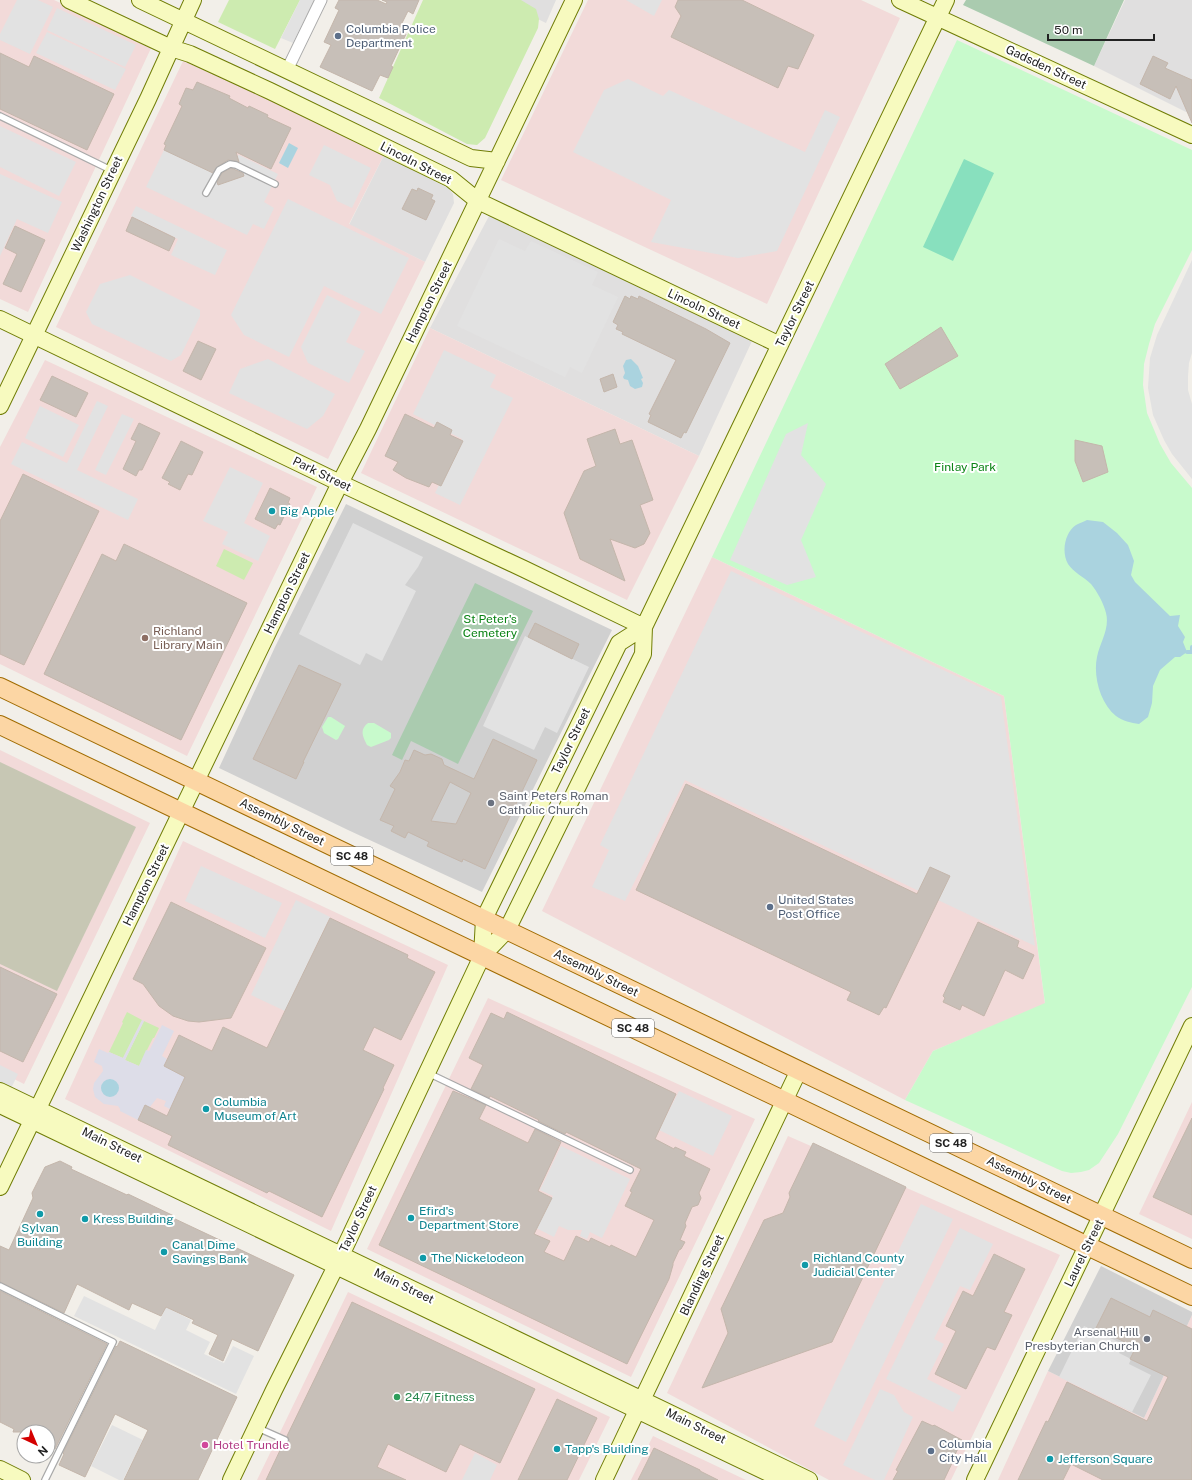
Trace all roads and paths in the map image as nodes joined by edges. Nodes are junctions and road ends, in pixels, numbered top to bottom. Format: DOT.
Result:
graph roads {
  1 [pos="69,0"];
  2 [pos="140,0"];
  3 [pos="193,0"];
  4 [pos="321,0"];
  5 [pos="574,0"];
  6 [pos="900,0"];
  7 [pos="946,0"];
  8 [pos="937,17"];
  9 [pos="183,21"];
  10 [pos="171,48"];
  11 [pos="287,70"];
  12 [pos="0,116"];
  13 [pos="1192,135"];
  14 [pos="497,161"];
  15 [pos="113,171"];
  16 [pos="275,184"];
  17 [pos="206,193"];
  18 [pos="478,201"];
  19 [pos="0,319"];
  20 [pos="34,335"];
  21 [pos="780,345"];
  22 [pos="0,406"];
  23 [pos="340,483"];
  24 [pos="644,627"];
  25 [pos="0,687"];
  26 [pos="0,725"];
  27 [pos="197,781"];
  28 [pos="182,812"];
  29 [pos="484,919"];
  30 [pos="507,930"];
  31 [pos="482,956"];
  32 [pos="1192,1026"];
  33 [pos="799,1070"];
  34 [pos="428,1073"];
  35 [pos="0,1092"];
  36 [pos="785,1101"];
  37 [pos="0,1104"];
  38 [pos="35,1115"];
  39 [pos="630,1170"];
  40 [pos="0,1187"];
  41 [pos="1102,1216"];
  42 [pos="1087,1246"];
  43 [pos="1192,1259"];
  44 [pos="339,1260"];
  45 [pos="0,1286"];
  46 [pos="1192,1296"];
  47 [pos="640,1405"];
  48 [pos="256,1427"];
  49 [pos="285,1440"];
  50 [pos="0,1469"];
  51 [pos="22,1480"];
  52 [pos="45,1480"];
  53 [pos="231,1480"];
  54 [pos="604,1480"];
  55 [pos="783,1480"];
  56 [pos="809,1480"];
  57 [pos="975,1480"];
  1 -- 10 [label="street, Lincoln Street"];
  2 -- 9 [label="street"];
  3 -- 9 [label="street, Washington Street"];
  4 -- 11 [label="street"];
  5 -- 14 [label="street, Hampton Street"];
  6 -- 8 [label="street, Gadsden Street"];
  7 -- 8 [label="street, Taylor Street"];
  8 -- 13 [label="street, Gadsden Street"];
  8 -- 21 [label="street, Taylor Street"];
  9 -- 10 [label="street, Washington Street"];
  9 -- 11 [label="street"];
  10 -- 15 [label="street, Washington Street"];
  10 -- 18 [label="street, Lincoln Street"];
  11 -- 14 [label="street"];
  12 -- 15 [label="lane"];
  14 -- 18 [label="street, Hampton Street"];
  15 -- 20 [label="street, Washington Street"];
  16 -- 17 [label="lane"];
  18 -- 21 [label="street, Lincoln Street"];
  18 -- 23 [label="street, Hampton Street"];
  19 -- 20 [label="street, Park Street"];
  20 -- 22 [label="street, Washington Street"];
  20 -- 23 [label="street, Park Street"];
  21 -- 24 [label="street, Taylor Street"];
  23 -- 24 [label="street, Park Street"];
  23 -- 27 [label="street, Hampton Street"];
  24 -- 29 [label="street, Taylor Street"];
  24 -- 30 [label="street, Taylor Street"];
  25 -- 27 [label="main road, Assembly Street / SC 48"];
  26 -- 28 [label="main road, SC 48"];
  27 -- 28 [label="street, Hampton Street"];
  27 -- 29 [label="main road, Assembly Street / SC 48"];
  28 -- 31 [label="main road, SC 48"];
  28 -- 38 [label="street, Hampton Street"];
  29 -- 30 [label="main road, Assembly Street / SC 48"];
  29 -- 31 [label="street, Taylor Street"];
  30 -- 31 [label="street, Taylor Street"];
  30 -- 33 [label="main road, Assembly Street / SC 48"];
  31 -- 34 [label="street, Taylor Street"];
  31 -- 36 [label="main road, SC 48"];
  32 -- 41 [label="street, Laurel Street"];
  33 -- 36 [label="street, Blanding Street"];
  33 -- 41 [label="main road, Assembly Street / SC 48"];
  34 -- 39 [label="lane"];
  34 -- 44 [label="street, Taylor Street"];
  35 -- 38 [label="street, Main Street"];
  36 -- 42 [label="main road, SC 48"];
  36 -- 47 [label="street, Blanding Street"];
  37 -- 38 [label="street, Main Street"];
  38 -- 40 [label="street, Hampton Street"];
  38 -- 44 [label="street, Main Street"];
  41 -- 42 [label="street, Laurel Street"];
  41 -- 43 [label="main road, Assembly Street / SC 48"];
  42 -- 46 [label="main road, SC 48"];
  42 -- 57 [label="street, Laurel Street"];
  44 -- 47 [label="street, Main Street"];
  44 -- 48 [label="street, Taylor Street"];
  45 -- 52 [label="lane"];
  47 -- 54 [label="street, Blanding Street"];
  47 -- 55 [label="street, Main Street"];
  47 -- 56 [label="street, Main Street"];
  48 -- 49 [label="lane"];
  48 -- 53 [label="street, Taylor Street"];
  50 -- 51 [label="street"];
}
